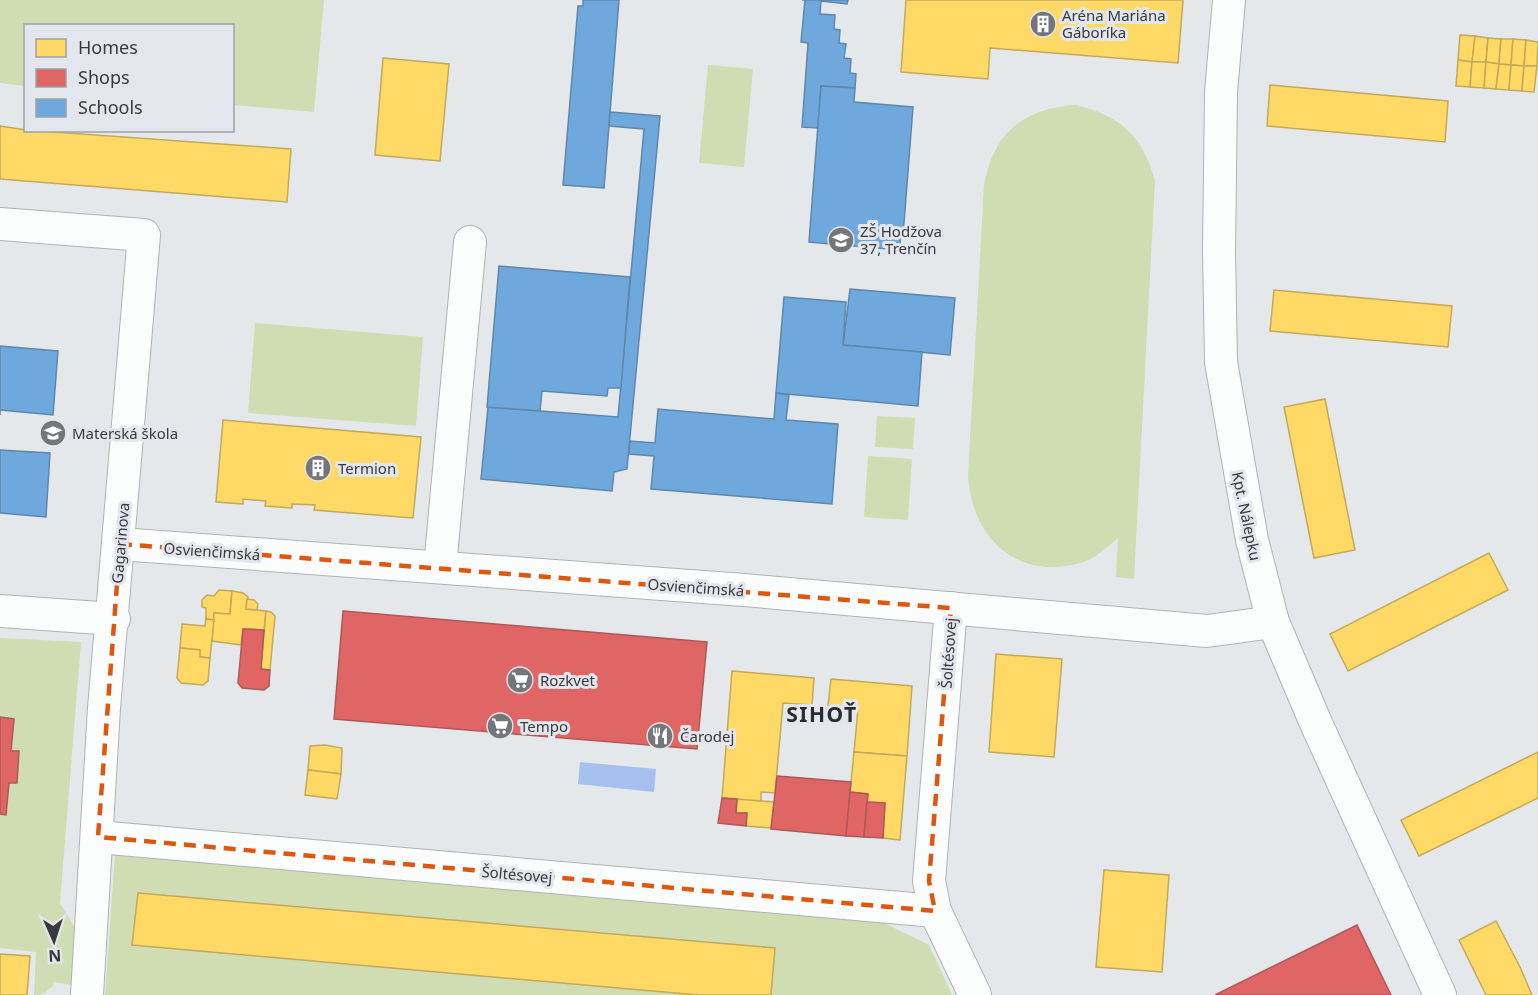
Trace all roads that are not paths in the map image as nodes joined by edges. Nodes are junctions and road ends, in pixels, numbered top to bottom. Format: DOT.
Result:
graph roads {
  1 [pos="1229,0"];
  2 [pos="0,224"];
  3 [pos="470,242"];
  4 [pos="120,544"];
  5 [pos="440,567"];
  6 [pos="951,608"];
  7 [pos="0,611"];
  8 [pos="114,619"];
  9 [pos="1272,622"];
  10 [pos="98,837"];
  11 [pos="935,911"];
  12 [pos="87,995"];
  13 [pos="975,995"];
  14 [pos="1440,995"];
  1 -- 9 [label="street, Kpt. Nálepku"];
  2 -- 4 [label="street, Gagarinova"];
  3 -- 5 [label="street"];
  4 -- 5 [label="street, Osvienčimská"];
  4 -- 8 [label="street, Gagarinova"];
  5 -- 6 [label="street, Osvienčimská"];
  6 -- 9 [label="street, Osvienčimská"];
  6 -- 11 [label="street, Šoltésovej"];
  7 -- 8 [label="street"];
  8 -- 10 [label="street, Gagarinova"];
  9 -- 14 [label="street, Kpt. Nálepku"];
  10 -- 11 [label="street, Šoltésovej"];
  10 -- 12 [label="street, Gagarinova"];
  11 -- 13 [label="street, Šoltésovej"];
}
